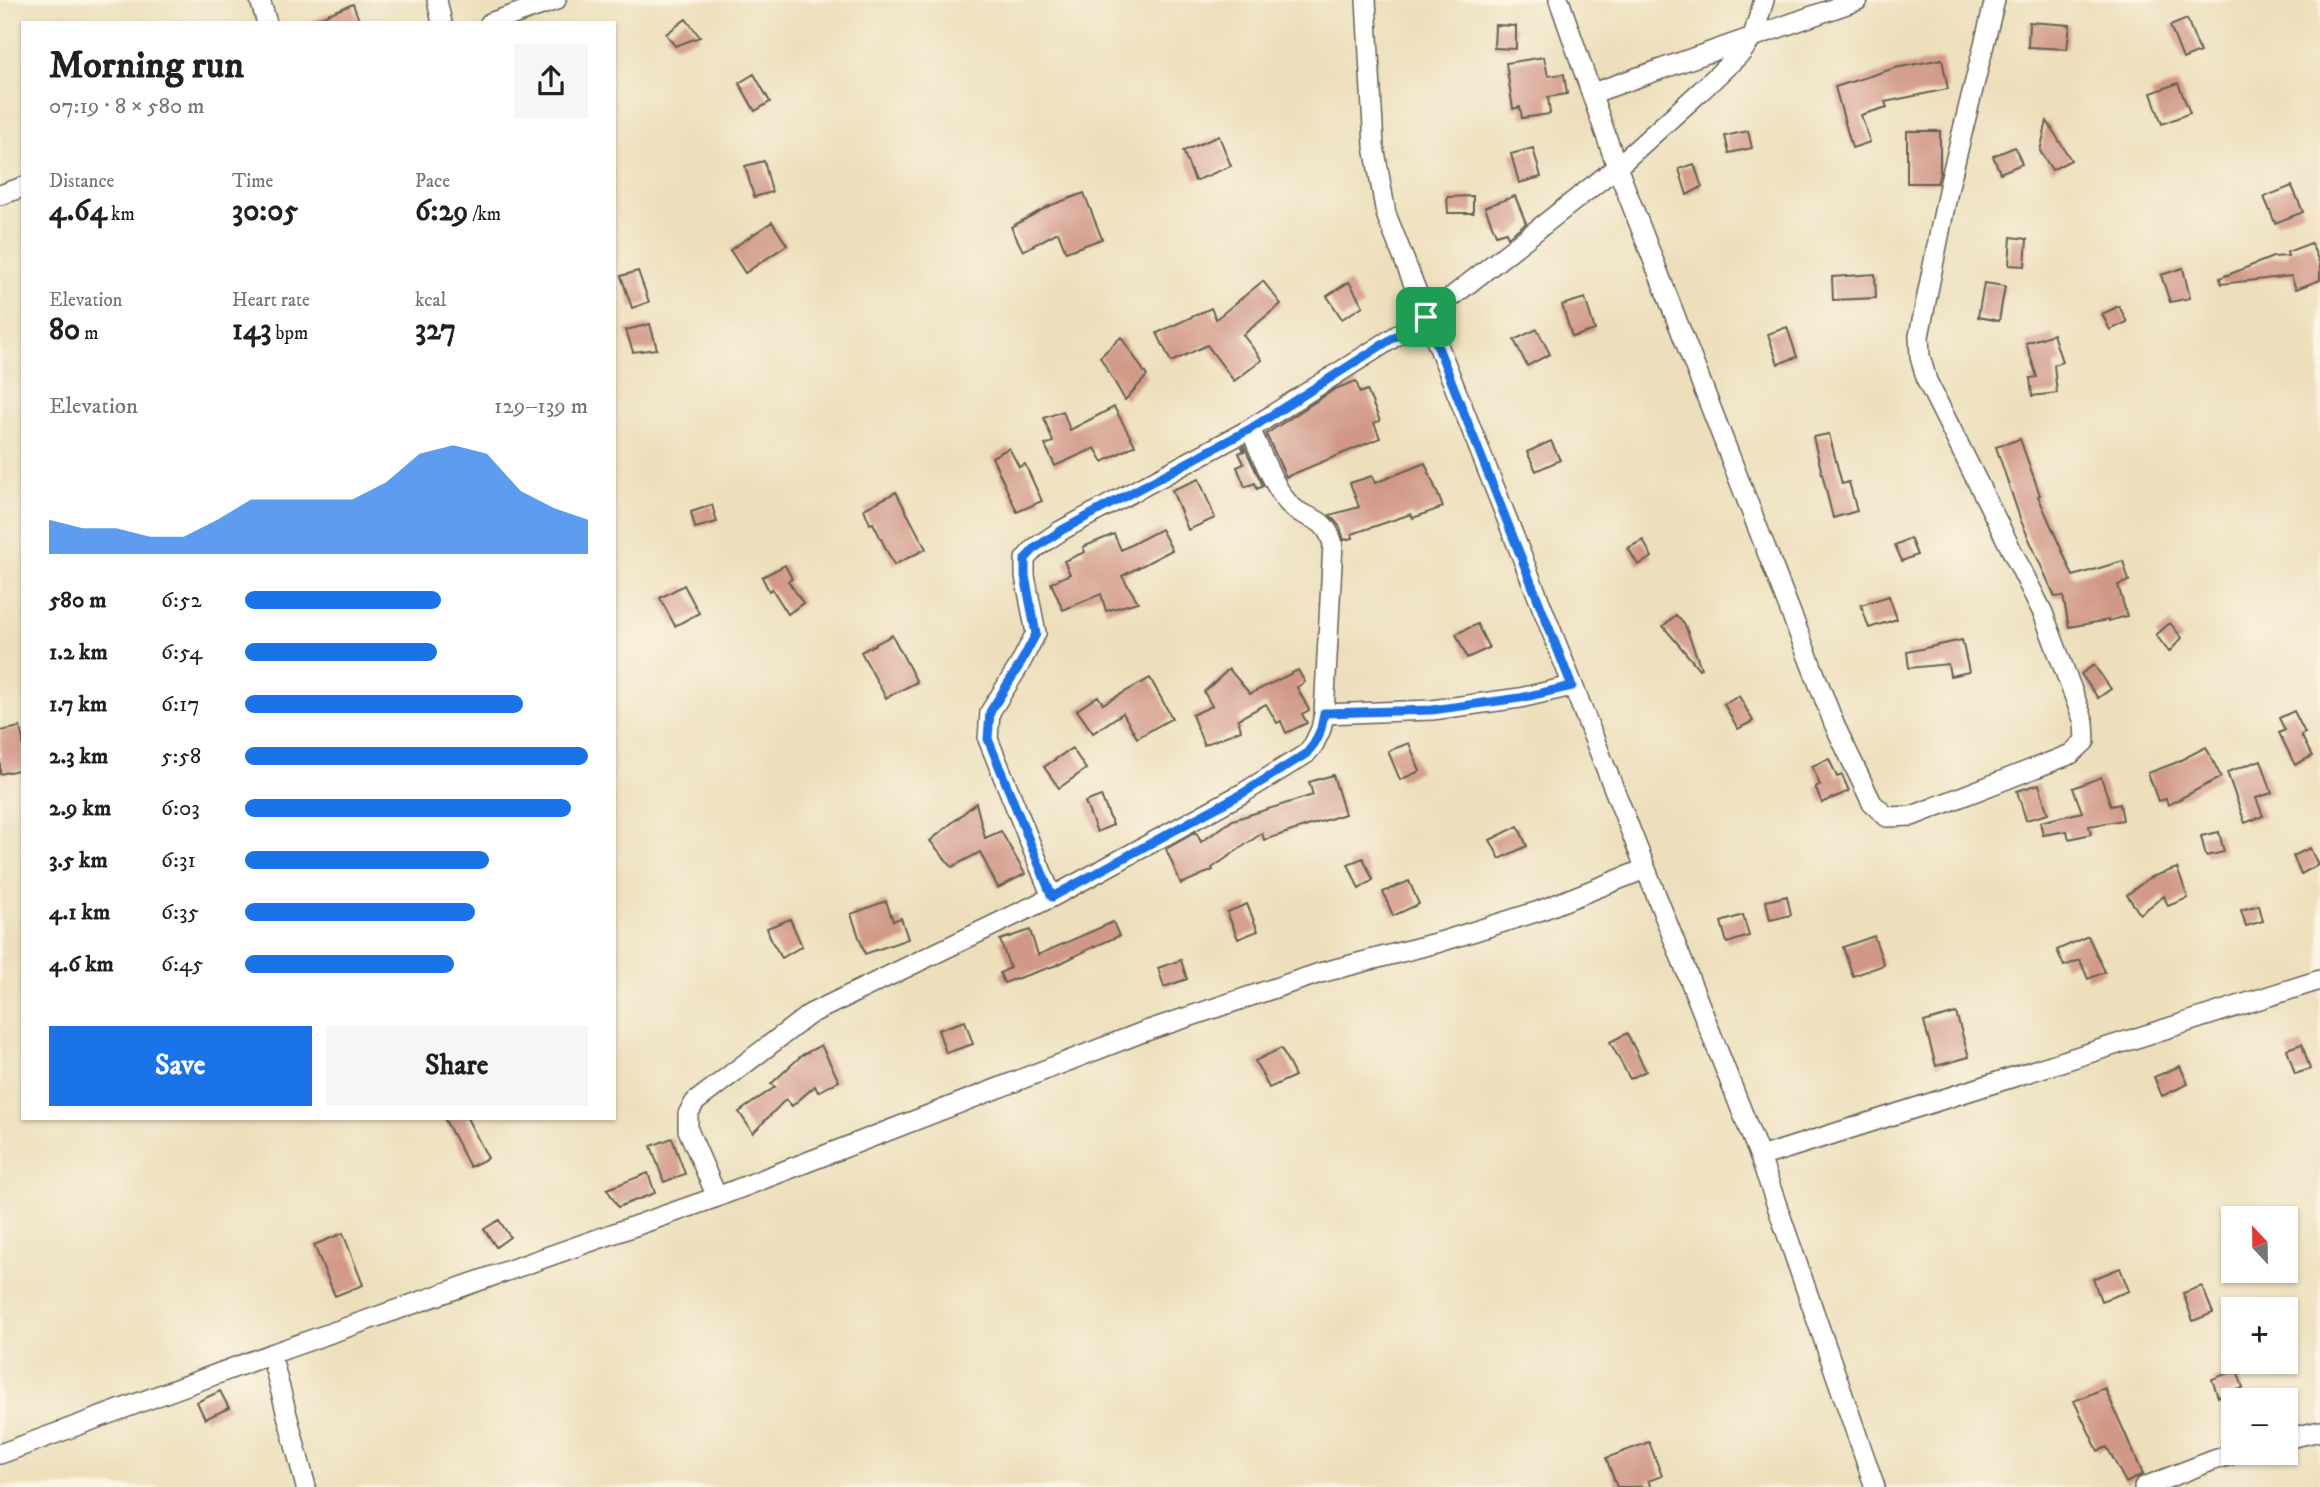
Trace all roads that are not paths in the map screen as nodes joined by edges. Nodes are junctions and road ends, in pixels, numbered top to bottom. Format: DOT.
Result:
graph roads {
  1 [pos="260,0"];
  2 [pos="437,0"];
  3 [pos="556,0"];
  4 [pos="1366,0"];
  5 [pos="1559,0"];
  6 [pos="1764,0"];
  7 [pos="1858,0"];
  8 [pos="1995,0"];
  9 [pos="266,21"];
  10 [pos="442,21"];
  11 [pos="496,21"];
  12 [pos="1753,36"];
  13 [pos="1593,93"];
  14 [pos="1618,167"];
  15 [pos="21,188"];
  16 [pos="0,195"];
  17 [pos="1426,317"];
  18 [pos="1250,429"];
  19 [pos="1572,686"];
  20 [pos="1324,713"];
  21 [pos="1645,869"];
  22 [pos="1052,897"];
  23 [pos="2320,980"];
  24 [pos="1760,1157"];
  25 [pos="717,1197"];
  26 [pos="271,1354"];
  27 [pos="2320,1431"];
  28 [pos="2298,1436"];
  29 [pos="0,1454"];
  30 [pos="2221,1458"];
  31 [pos="306,1487"];
  32 [pos="1875,1487"];
  33 [pos="2144,1487"];
  1 -- 9 [label="street"];
  2 -- 10 [label="street"];
  3 -- 11 [label="street"];
  4 -- 17 [label="street"];
  5 -- 13 [label="street"];
  6 -- 12 [label="street"];
  7 -- 12 [label="street"];
  8 -- 14 [label="street"];
  12 -- 13 [label="street"];
  12 -- 14 [label="street"];
  13 -- 14 [label="street"];
  14 -- 17 [label="street"];
  15 -- 16 [label="street"];
  17 -- 18 [label="street"];
  17 -- 19 [label="street"];
  18 -- 20 [label="street"];
  18 -- 22 [label="street"];
  19 -- 20 [label="street"];
  19 -- 21 [label="street"];
  20 -- 22 [label="street"];
  21 -- 24 [label="street"];
  21 -- 25 [label="street"];
  22 -- 25 [label="street"];
  23 -- 24 [label="street"];
  24 -- 32 [label="street"];
  25 -- 26 [label="street"];
  26 -- 29 [label="street"];
  26 -- 31 [label="street"];
  27 -- 28 [label="street"];
  30 -- 33 [label="street"];
}
